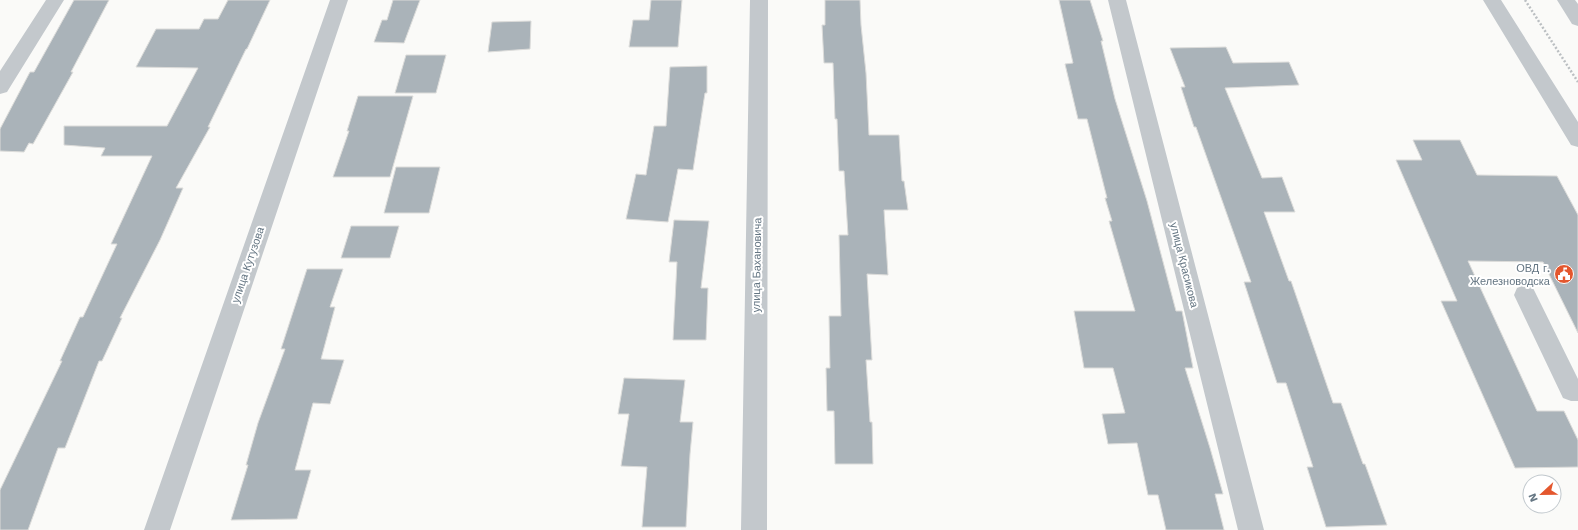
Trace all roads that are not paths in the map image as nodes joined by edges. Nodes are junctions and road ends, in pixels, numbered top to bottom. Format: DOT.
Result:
graph roads {
  1 [pos="55,0"];
  2 [pos="339,0"];
  3 [pos="759,0"];
  4 [pos="1117,0"];
  5 [pos="1492,0"];
  6 [pos="1566,0"];
  7 [pos="1578,19"];
  8 [pos="0,87"];
  9 [pos="1578,139"];
  10 [pos="1525,295"];
  11 [pos="1578,390"];
  12 [pos="157,530"];
  13 [pos="754,530"];
  14 [pos="1251,530"];
  1 -- 8 [label="street"];
  2 -- 12 [label="street, улица Кутузова"];
  3 -- 13 [label="street, улица Бахановича"];
  4 -- 14 [label="street, улица Красикова"];
  5 -- 9 [label="street"];
  6 -- 7 [label="street"];
  10 -- 11 [label="street"];
}
